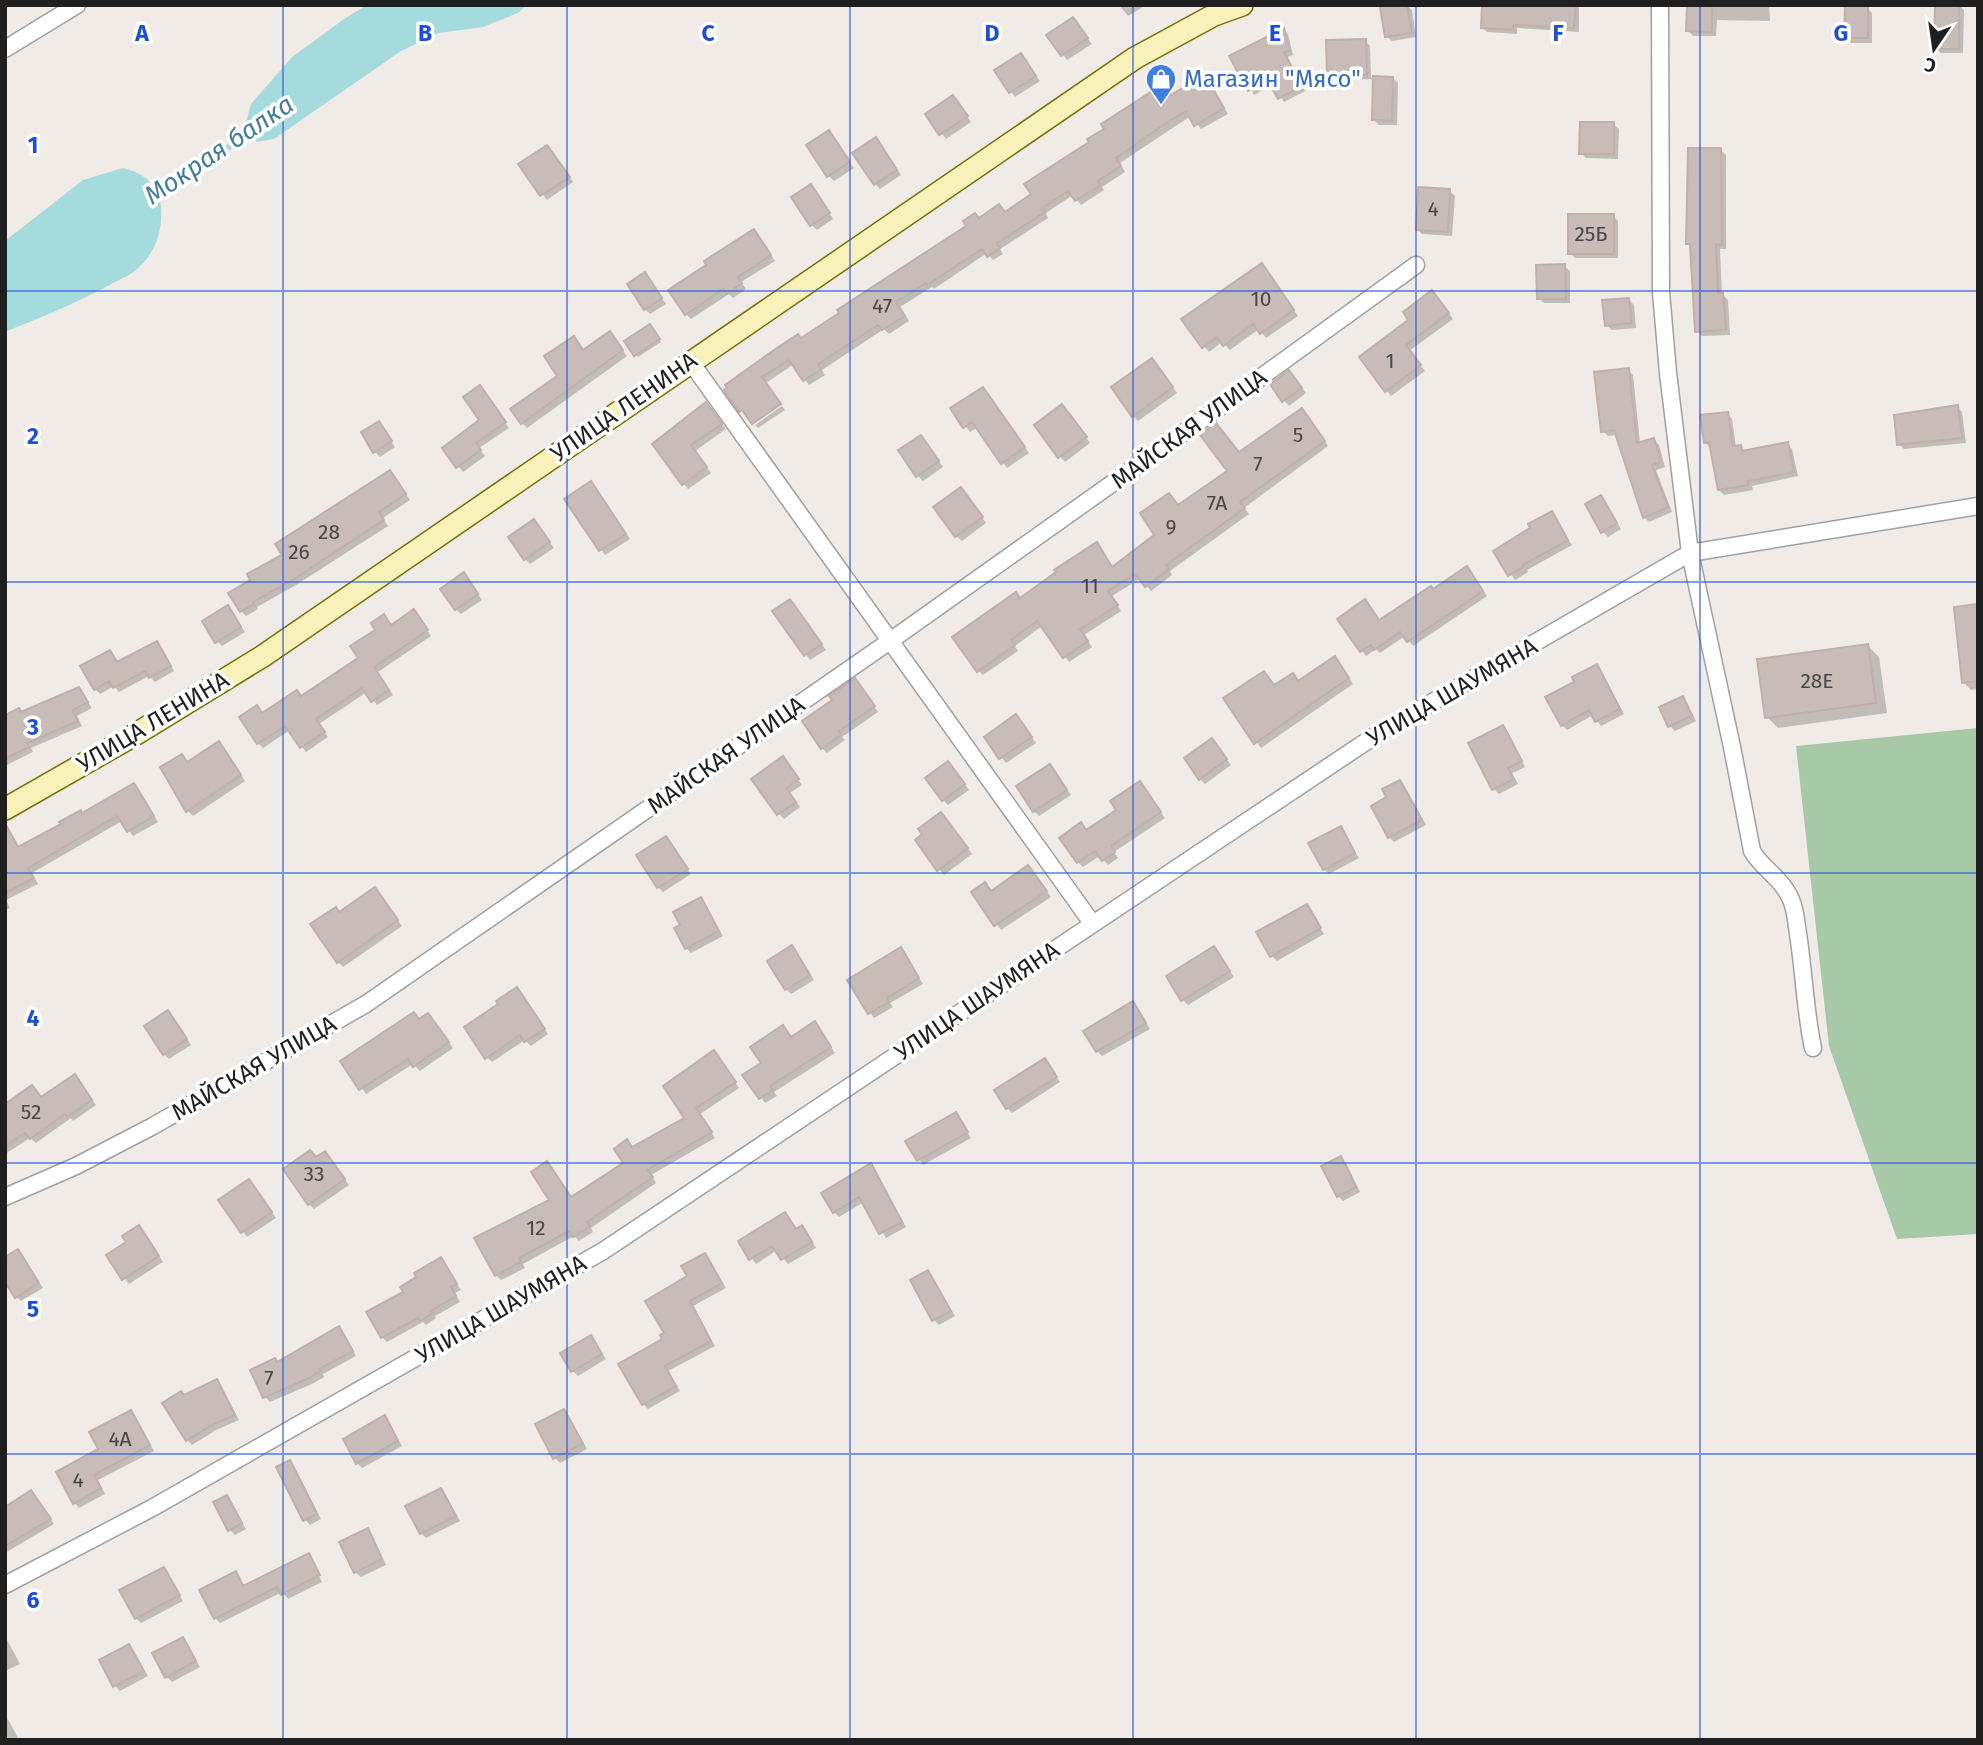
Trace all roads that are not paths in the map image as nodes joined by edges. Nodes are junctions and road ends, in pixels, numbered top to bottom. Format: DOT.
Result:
graph roads {
  1 [pos="77,5"];
  2 [pos="1242,5"];
  3 [pos="1660,5"];
  4 [pos="5,49"];
  5 [pos="1416,265"];
  6 [pos="690,361"];
  7 [pos="1978,506"];
  8 [pos="1690,553"];
  9 [pos="890,641"];
  10 [pos="5,809"];
  11 [pos="1092,923"];
  12 [pos="1813,1048"];
  13 [pos="5,1197"];
  14 [pos="5,1585"];
  1 -- 4 [label="street"];
  2 -- 6 [label="street, УЛИЦА ЛЕНИНА"];
  3 -- 8 [label="street"];
  5 -- 9 [label="street, МАЙСКАЯ УЛИЦА"];
  6 -- 9 [label="street"];
  6 -- 10 [label="street, УЛИЦА ЛЕНИНА"];
  7 -- 8 [label="street, УЛИЦА ШАУМЯНА"];
  8 -- 11 [label="street, УЛИЦА ШАУМЯНА"];
  8 -- 12 [label="street"];
  9 -- 11 [label="street"];
  9 -- 13 [label="street, МАЙСКАЯ УЛИЦА"];
  11 -- 14 [label="street, УЛИЦА ШАУМЯНА"];
}
